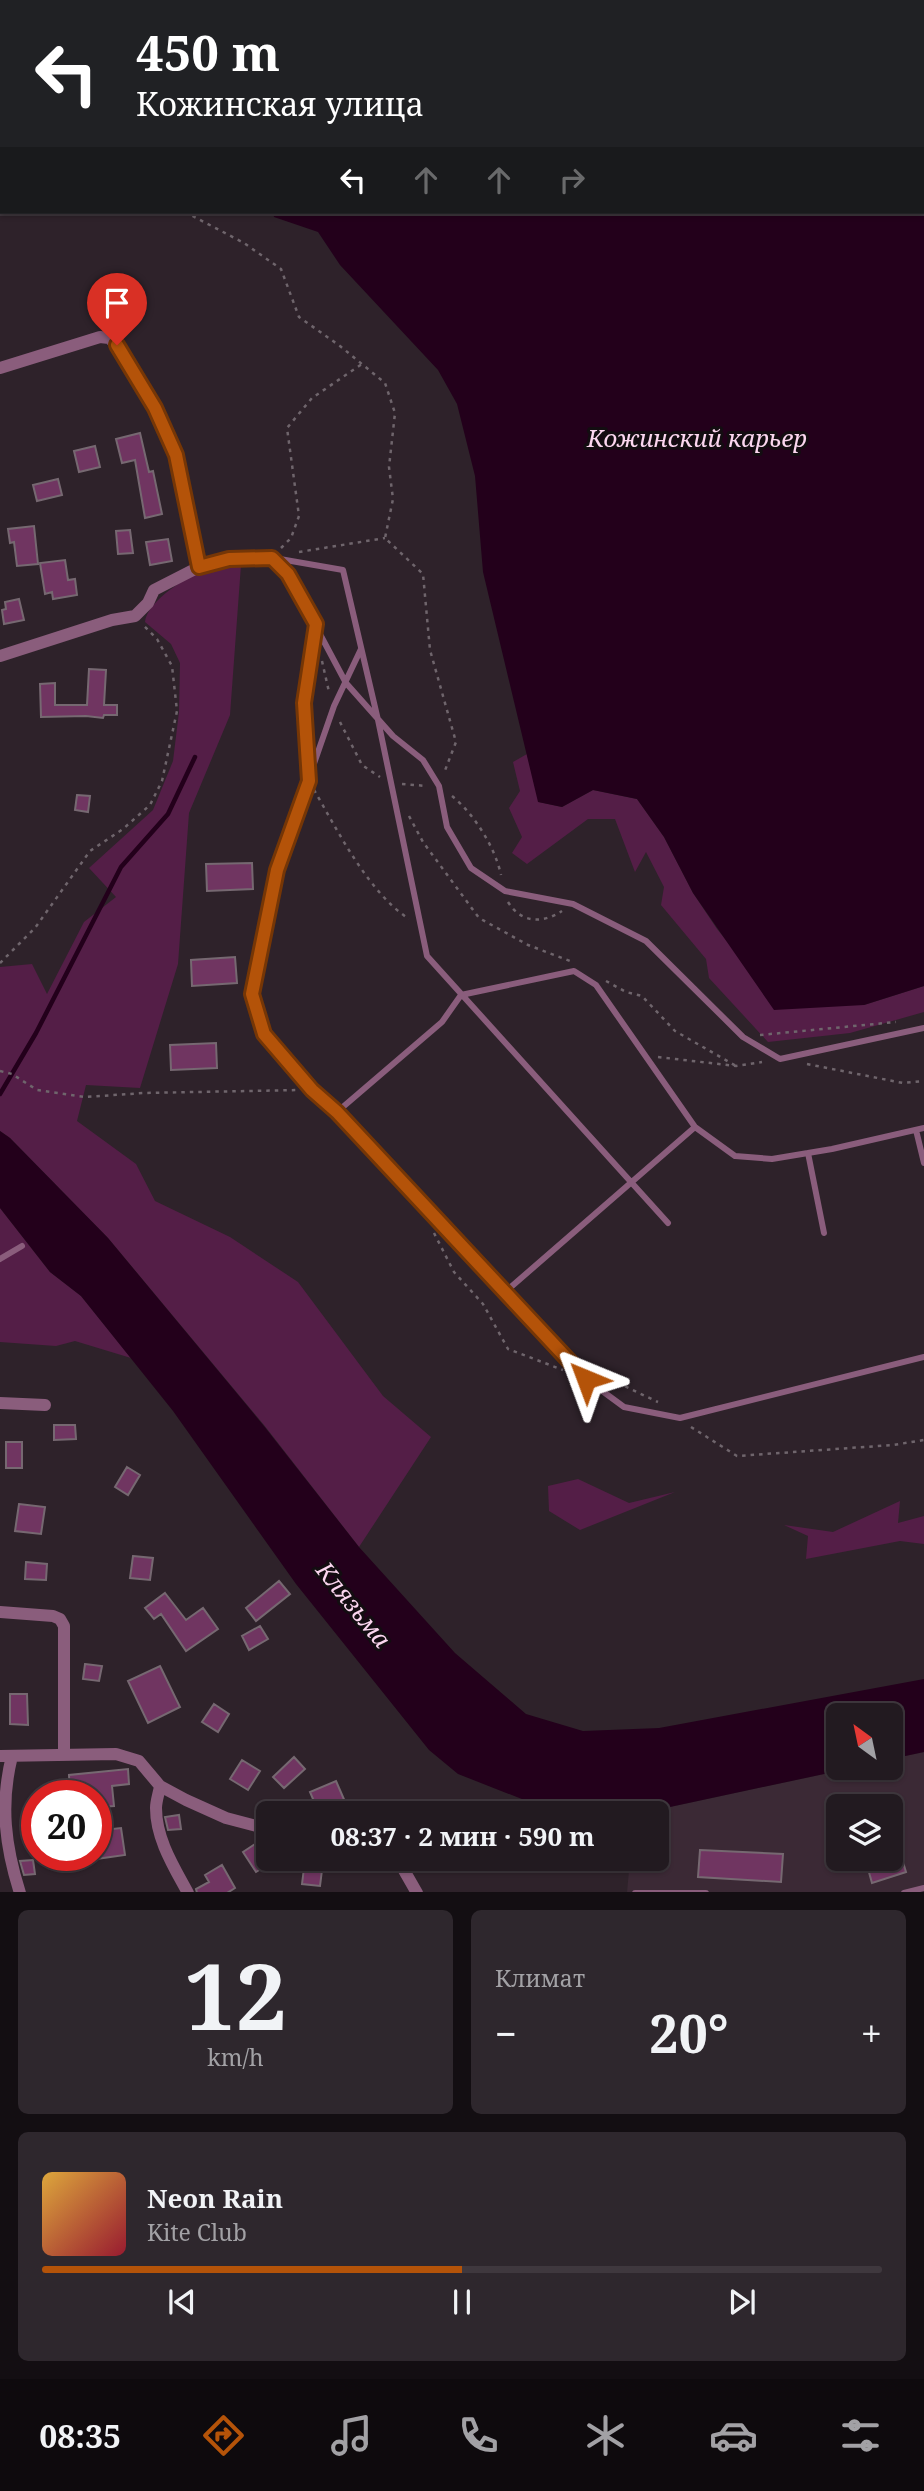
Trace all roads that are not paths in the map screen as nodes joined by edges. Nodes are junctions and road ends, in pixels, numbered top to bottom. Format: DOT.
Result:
graph roads {
  1 [pos="0,368"];
  2 [pos="272,558"];
  3 [pos="199,567"];
  4 [pos="316,624"];
  5 [pos="361,649"];
  6 [pos="0,656"];
  7 [pos="346,683"];
  8 [pos="378,720"];
  9 [pos="309,781"];
  10 [pos="461,995"];
  11 [pos="924,1028"];
  12 [pos="337,1112"];
  13 [pos="695,1128"];
  14 [pos="924,1128"];
  15 [pos="916,1129"];
  16 [pos="808,1153"];
  17 [pos="924,1163"];
  18 [pos="630,1184"];
  19 [pos="668,1223"];
  20 [pos="824,1233"];
  21 [pos="22,1246"];
  22 [pos="0,1259"];
  23 [pos="504,1293"];
  24 [pos="924,1357"];
  25 [pos="0,1404"];
  26 [pos="45,1405"];
  27 [pos="0,1612"];
  28 [pos="64,1754"];
  29 [pos="6,1756"];
  30 [pos="160,1786"];
  31 [pos="256,1826"];
  32 [pos="405,1871"];
  33 [pos="924,1888"];
  34 [pos="20,1892"];
  35 [pos="188,1892"];
  36 [pos="417,1892"];
  37 [pos="635,1892"];
  38 [pos="706,1892"];
  39 [pos="904,1892"];
  1 -- 3 [label="street"];
  2 -- 3 [label="street"];
  2 -- 4 [label="lane"];
  2 -- 5 [label="lane"];
  3 -- 6 [label="street"];
  4 -- 7 [label="lane"];
  4 -- 9 [label="lane"];
  5 -- 7 [label="lane"];
  5 -- 8 [label="lane"];
  7 -- 8 [label="lane"];
  7 -- 9 [label="lane"];
  8 -- 10 [label="lane"];
  8 -- 11 [label="lane"];
  9 -- 12 [label="lane"];
  10 -- 12 [label="lane"];
  10 -- 13 [label="lane"];
  10 -- 18 [label="lane"];
  12 -- 23 [label="lane"];
  13 -- 16 [label="lane"];
  13 -- 18 [label="lane"];
  14 -- 15 [label="lane"];
  15 -- 16 [label="lane"];
  15 -- 17 [label="lane"];
  16 -- 20 [label="lane"];
  18 -- 19 [label="lane"];
  18 -- 23 [label="lane"];
  21 -- 22 [label="lane"];
  23 -- 24 [label="lane"];
  25 -- 26 [label="street"];
  27 -- 28 [label="street"];
  28 -- 29 [label="street"];
  28 -- 30 [label="street"];
  29 -- 34 [label="street"];
  30 -- 31 [label="street"];
  30 -- 35 [label="street"];
  32 -- 36 [label="street"];
  33 -- 39 [label="lane"];
  37 -- 38 [label="lane"];
}
